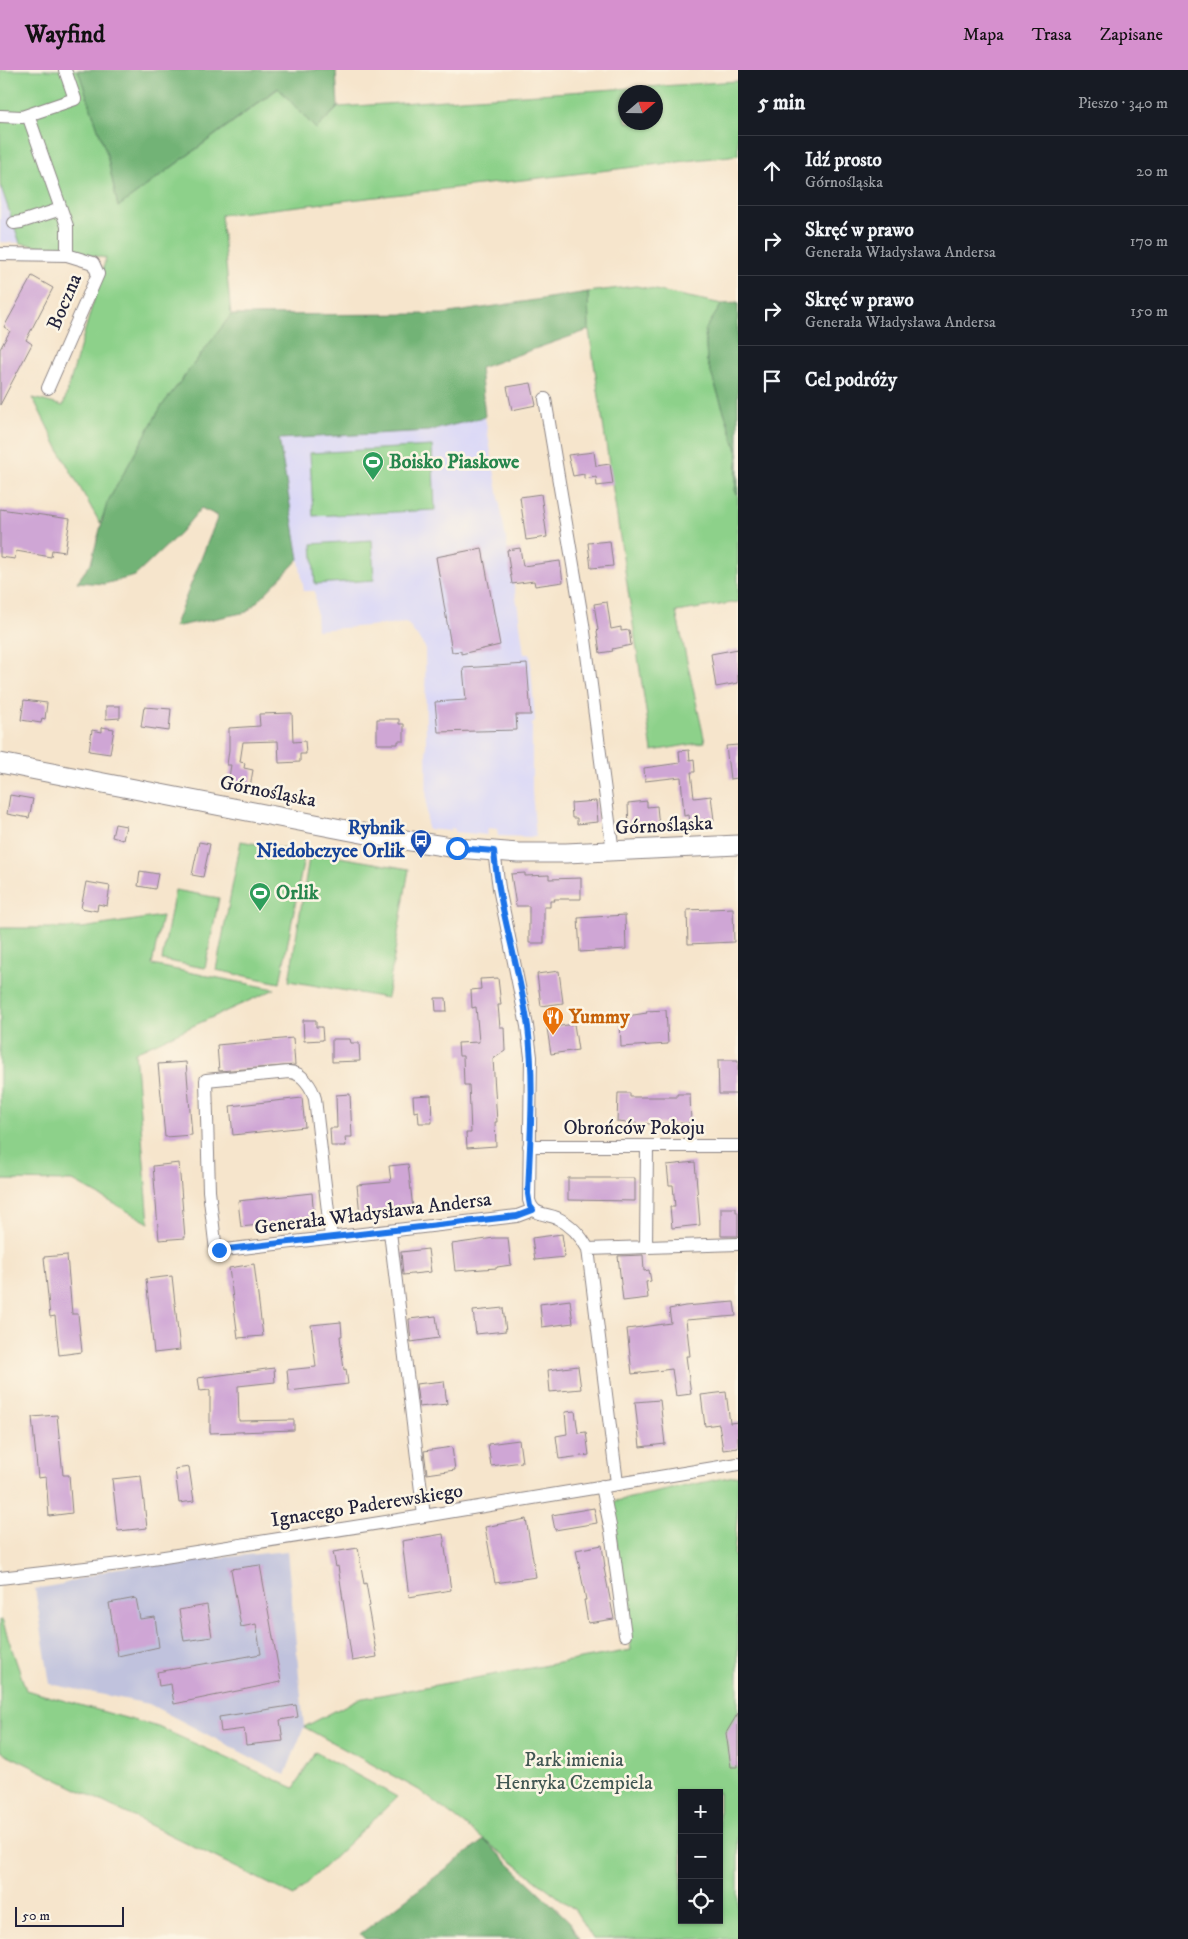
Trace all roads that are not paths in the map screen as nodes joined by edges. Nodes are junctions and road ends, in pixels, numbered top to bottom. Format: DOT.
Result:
graph roads {
  1 [pos="64,70"];
  2 [pos="28,115"];
  3 [pos="0,116"];
  4 [pos="61,209"];
  5 [pos="14,223"];
  6 [pos="0,254"];
  7 [pos="67,254"];
  8 [pos="48,388"];
  9 [pos="546,399"];
  10 [pos="0,763"];
  11 [pos="738,844"];
  12 [pos="494,851"];
  13 [pos="612,852"];
  14 [pos="529,1146"];
  15 [pos="647,1146"];
  16 [pos="738,1146"];
  17 [pos="533,1210"];
  18 [pos="390,1232"];
  19 [pos="331,1237"];
  20 [pos="738,1244"];
  21 [pos="646,1246"];
  22 [pos="588,1250"];
  23 [pos="738,1464"];
  24 [pos="617,1483"];
  25 [pos="602,1486"];
  26 [pos="424,1516"];
  27 [pos="0,1578"];
  28 [pos="625,1635"];
  1 -- 2 [label="street"];
  2 -- 3 [label="street"];
  2 -- 4 [label="street"];
  4 -- 5 [label="street"];
  4 -- 7 [label="street"];
  6 -- 7 [label="street, Boczna"];
  7 -- 8 [label="street, Boczna"];
  9 -- 13 [label="street"];
  10 -- 12 [label="street, Górnośląska"];
  11 -- 13 [label="street, Górnośląska"];
  12 -- 13 [label="street, Górnośląska"];
  12 -- 14 [label="street"];
  14 -- 15 [label="street, Obrońców Pokoju"];
  14 -- 17 [label="street"];
  15 -- 16 [label="street, Obrońców Pokoju"];
  15 -- 21 [label="street"];
  17 -- 18 [label="street, Generała Władysława Andersa"];
  17 -- 22 [label="street"];
  18 -- 19 [label="street, Generała Władysława Andersa"];
  18 -- 26 [label="street"];
  19 -- 19 [label="street, Generała Władysława Andersa"];
  20 -- 21 [label="street"];
  21 -- 22 [label="street"];
  22 -- 24 [label="street"];
  23 -- 24 [label="street, Ignacego Paderewskiego"];
  24 -- 25 [label="street, Ignacego Paderewskiego"];
  25 -- 26 [label="street, Ignacego Paderewskiego"];
  25 -- 28 [label="street"];
  26 -- 27 [label="street, Ignacego Paderewskiego"];
}
